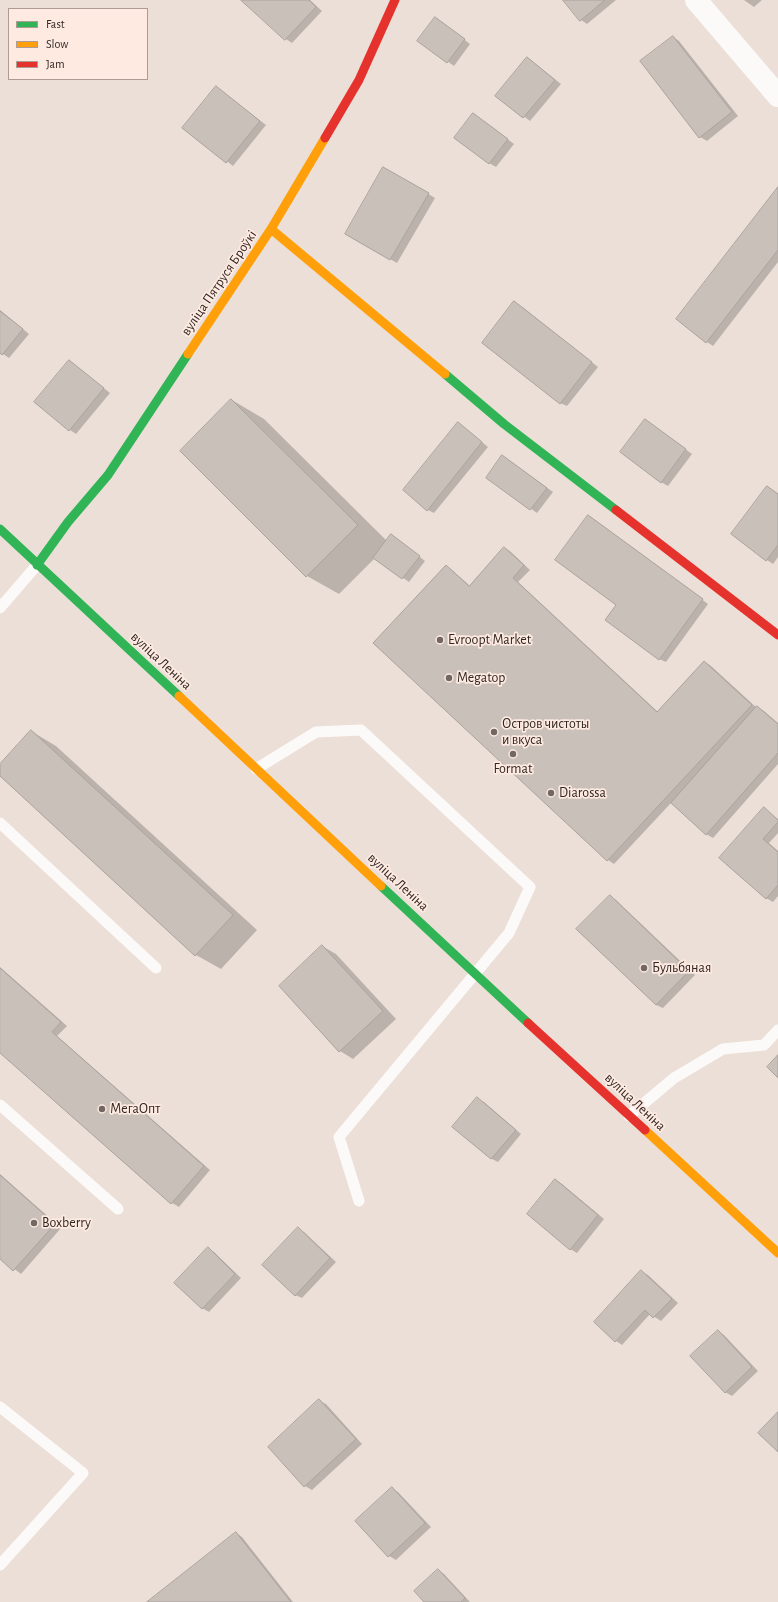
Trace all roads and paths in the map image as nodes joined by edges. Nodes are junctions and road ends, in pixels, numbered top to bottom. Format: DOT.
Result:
graph roads {
  1 [pos="395,0"];
  2 [pos="696,0"];
  3 [pos="778,96"];
  4 [pos="271,229"];
  5 [pos="0,529"];
  6 [pos="37,565"];
  7 [pos="0,608"];
  8 [pos="778,635"];
  9 [pos="256,769"];
  10 [pos="0,823"];
  11 [pos="156,968"];
  12 [pos="475,974"];
  13 [pos="778,1030"];
  14 [pos="0,1105"];
  15 [pos="629,1116"];
  16 [pos="359,1202"];
  17 [pos="118,1210"];
  18 [pos="778,1253"];
  19 [pos="0,1407"];
  20 [pos="0,1565"];
  1 -- 4 [label="street, вуліца Пятруся Броўкі"];
  2 -- 3 [label="street"];
  4 -- 6 [label="street, вуліца Пятруся Броўкі"];
  4 -- 8 [label="street"];
  5 -- 6 [label="street, вуліца Леніна"];
  6 -- 7 [label="lane"];
  6 -- 9 [label="street, вуліца Леніна"];
  9 -- 12 [label="street, вуліца Леніна"];
  9 -- 12 [label="lane"];
  10 -- 11 [label="lane"];
  12 -- 15 [label="street, вуліца Леніна"];
  12 -- 16 [label="lane"];
  13 -- 15 [label="lane"];
  14 -- 17 [label="lane"];
  15 -- 18 [label="street, вуліца Леніна"];
  19 -- 20 [label="lane"];
}
